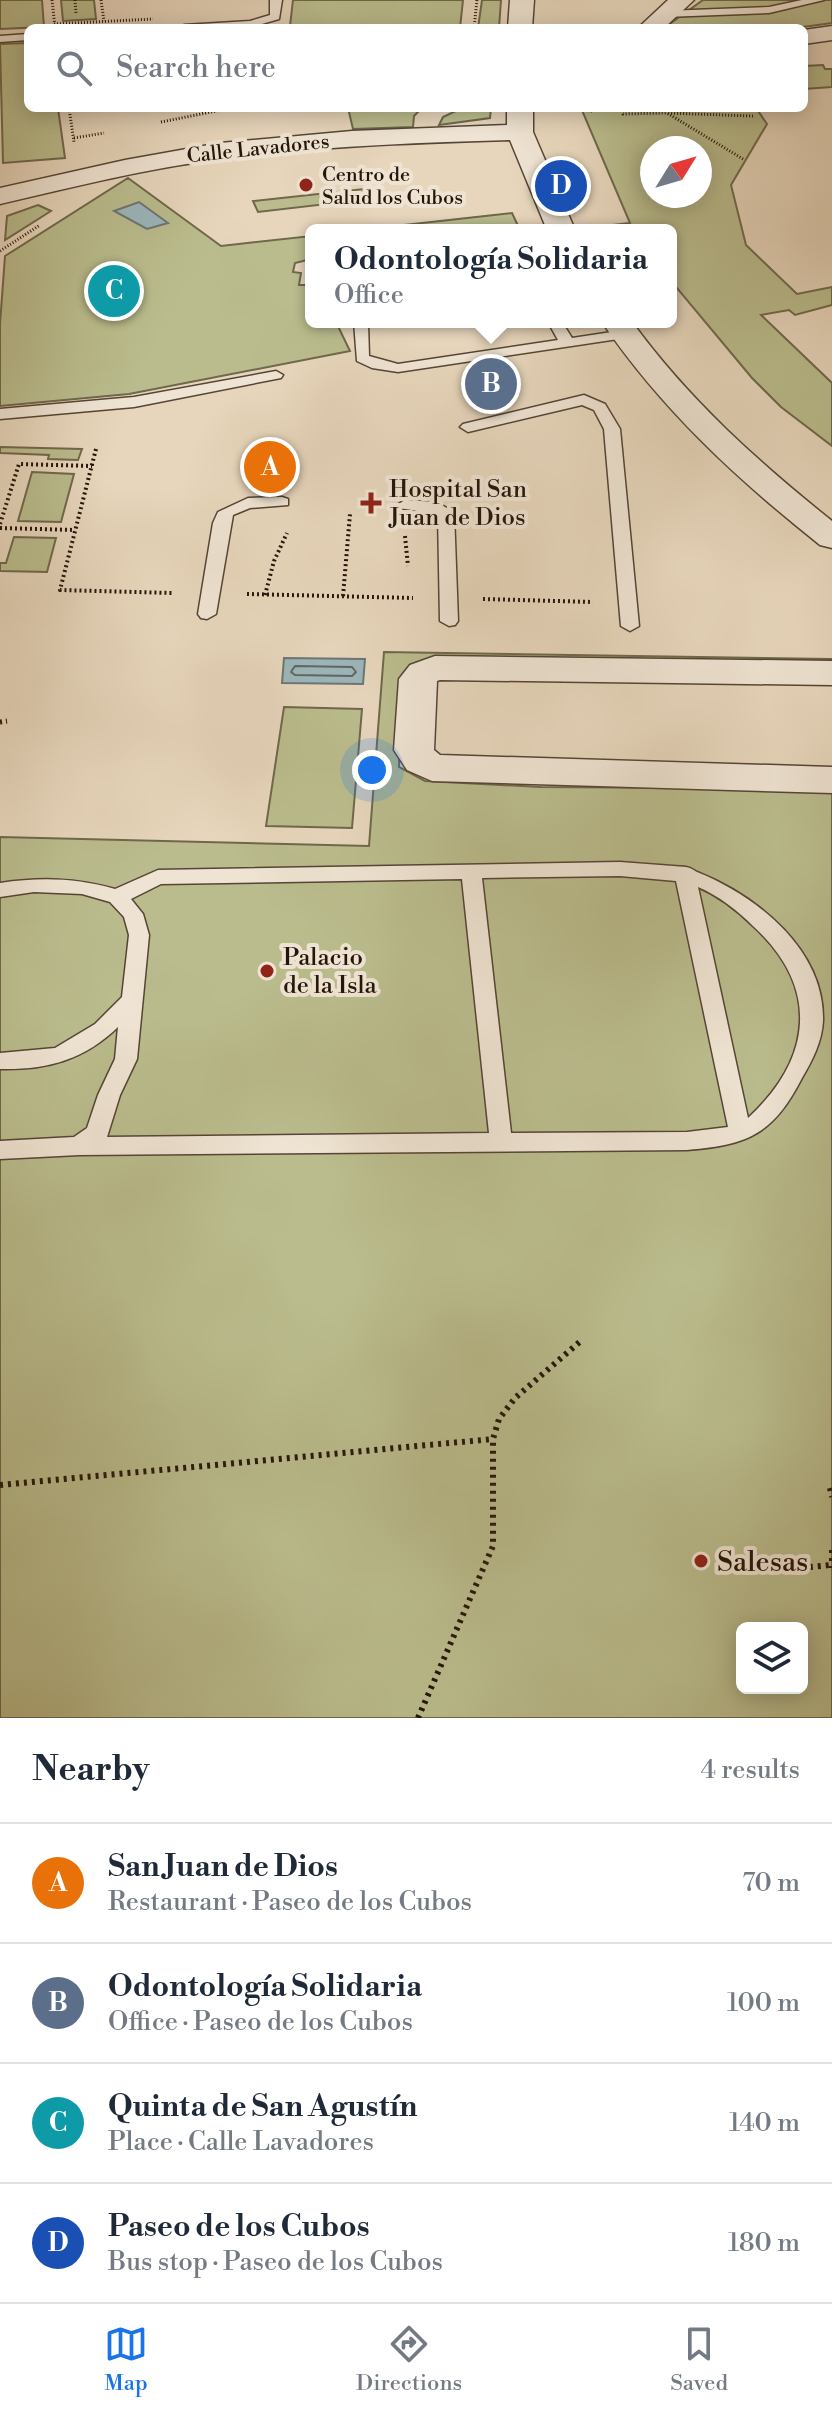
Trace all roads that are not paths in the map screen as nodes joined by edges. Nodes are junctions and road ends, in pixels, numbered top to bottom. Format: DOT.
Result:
graph roads {
  1 [pos="276,0"];
  2 [pos="522,0"];
  3 [pos="818,0"];
  4 [pos="665,14"];
  5 [pos="228,24"];
  6 [pos="520,24"];
  7 [pos="832,33"];
  8 [pos="808,36"];
  9 [pos="24,37"];
  10 [pos="0,39"];
  11 [pos="520,120"];
  12 [pos="0,196"];
  13 [pos="559,224"];
  14 [pos="361,328"];
  15 [pos="559,328"];
  16 [pos="621,328"];
  17 [pos="567,342"];
  18 [pos="276,375"];
  19 [pos="0,414"];
  20 [pos="468,427"];
  21 [pos="282,502"];
  22 [pos="405,505"];
  23 [pos="832,538"];
  24 [pos="207,614"];
  25 [pos="449,621"];
  26 [pos="630,626"];
  27 [pos="832,673"];
  28 [pos="832,780"];
  29 [pos="471,873"];
  30 [pos="685,874"];
  31 [pos="0,890"];
  32 [pos="117,897"];
  33 [pos="132,1000"];
  34 [pos="0,1061"];
  35 [pos="740,1132"];
  36 [pos="501,1143"];
  37 [pos="79,1146"];
  38 [pos="0,1150"];
  1 -- 5 [label="lane"];
  2 -- 6 [label="street"];
  3 -- 4 [label="lane"];
  7 -- 8 [label="street"];
  9 -- 10 [label="lane"];
  11 -- 12 [label="street, Calle Lavadores"];
  11 -- 13 [label="street"];
  14 -- 17 [label="lane"];
  15 -- 17 [label="lane"];
  16 -- 17 [label="lane"];
  16 -- 23 [label="street"];
  18 -- 19 [label="lane"];
  20 -- 26 [label="lane"];
  21 -- 24 [label="lane"];
  22 -- 25 [label="lane"];
  27 -- 28 [label="street"];
  29 -- 30 [label="lane"];
  29 -- 32 [label="lane"];
  29 -- 36 [label="lane"];
  30 -- 35 [label="lane"];
  30 -- 35 [label="lane"];
  31 -- 32 [label="lane"];
  32 -- 33 [label="lane"];
  33 -- 34 [label="lane"];
  33 -- 37 [label="lane"];
  35 -- 36 [label="lane"];
  36 -- 37 [label="lane"];
  37 -- 38 [label="lane"];
}
